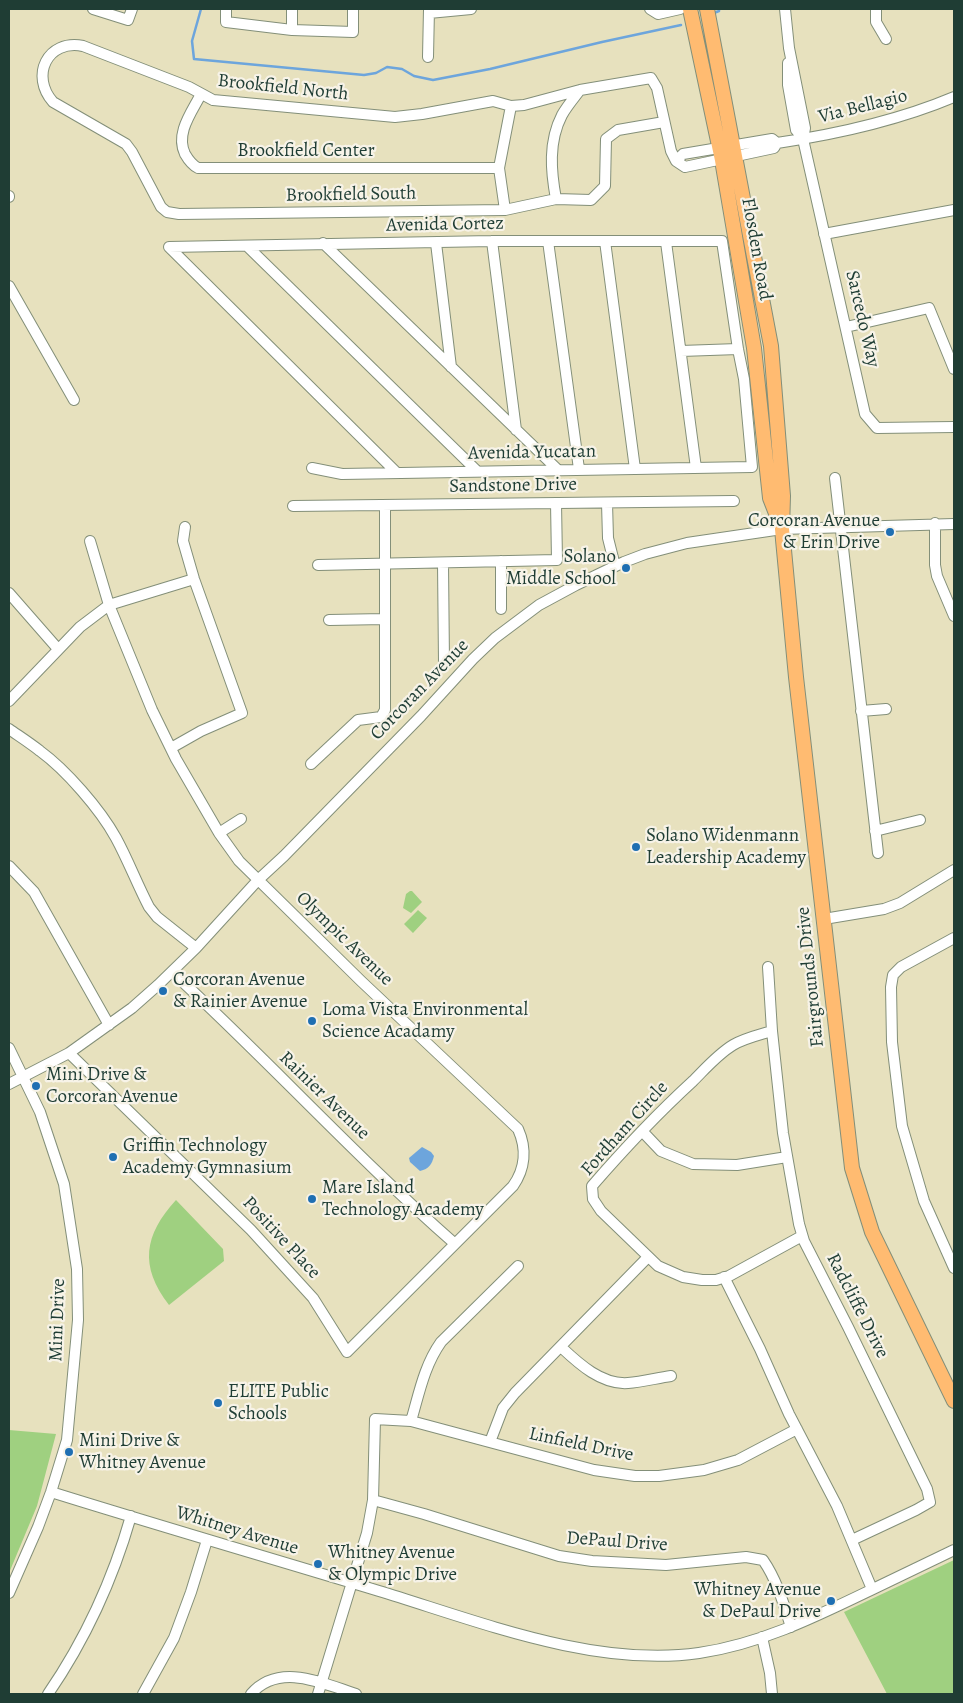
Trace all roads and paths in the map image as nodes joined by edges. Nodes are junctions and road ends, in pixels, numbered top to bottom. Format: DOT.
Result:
graph roads {
  1 [pos="93,9"];
  2 [pos="132,9"];
  3 [pos="226,9"];
  4 [pos="292,9"];
  5 [pos="354,9"];
  6 [pos="471,9"];
  7 [pos="650,9"];
  8 [pos="680,9"];
  9 [pos="690,9"];
  10 [pos="707,9"];
  11 [pos="784,9"];
  12 [pos="876,9"];
  13 [pos="429,11"];
  14 [pos="292,30"];
  15 [pos="886,39"];
  16 [pos="428,57"];
  17 [pos="43,84"];
  18 [pos="580,90"];
  19 [pos="201,94"];
  20 [pos="954,97"];
  21 [pos="511,106"];
  22 [pos="664,122"];
  23 [pos="803,139"];
  24 [pos="727,152"];
  25 [pos="499,168"];
  26 [pos="556,200"];
  27 [pos="505,210"];
  28 [pos="954,210"];
  29 [pos="824,234"];
  30 [pos="492,241"];
  31 [pos="548,241"];
  32 [pos="604,241"];
  33 [pos="666,242"];
  34 [pos="323,243"];
  35 [pos="436,243"];
  36 [pos="247,246"];
  37 [pos="9,286"];
  38 [pos="846,327"];
  39 [pos="738,349"];
  40 [pos="681,351"];
  41 [pos="451,367"];
  42 [pos="954,369"];
  43 [pos="74,400"];
  44 [pos="954,427"];
  45 [pos="516,430"];
  46 [pos="312,468"];
  47 [pos="696,468"];
  48 [pos="557,469"];
  49 [pos="579,469"];
  50 [pos="636,469"];
  51 [pos="478,471"];
  52 [pos="397,473"];
  53 [pos="835,478"];
  54 [pos="777,497"];
  55 [pos="734,501"];
  56 [pos="607,502"];
  57 [pos="556,503"];
  58 [pos="385,505"];
  59 [pos="293,506"];
  60 [pos="935,524"];
  61 [pos="954,524"];
  62 [pos="841,526"];
  63 [pos="185,527"];
  64 [pos="782,529"];
  65 [pos="90,541"];
  66 [pos="501,561"];
  67 [pos="443,563"];
  68 [pos="385,564"];
  69 [pos="318,565"];
  70 [pos="615,566"];
  71 [pos="194,579"];
  72 [pos="9,593"];
  73 [pos="109,605"];
  74 [pos="501,608"];
  75 [pos="954,616"];
  76 [pos="385,619"];
  77 [pos="330,620"];
  78 [pos="58,648"];
  79 [pos="444,663"];
  80 [pos="9,701"];
  81 [pos="886,709"];
  82 [pos="861,711"];
  83 [pos="9,729"];
  84 [pos="171,748"];
  85 [pos="311,764"];
  86 [pos="241,819"];
  87 [pos="920,820"];
  88 [pos="875,831"];
  89 [pos="219,833"];
  90 [pos="878,853"];
  91 [pos="9,866"];
  92 [pos="954,870"];
  93 [pos="258,880"];
  94 [pos="824,919"];
  95 [pos="954,938"];
  96 [pos="196,948"];
  97 [pos="768,967"];
  98 [pos="172,972"];
  99 [pos="109,1025"];
  100 [pos="772,1031"];
  101 [pos="9,1048"];
  102 [pos="69,1053"];
  103 [pos="23,1076"];
  104 [pos="9,1084"];
  105 [pos="642,1131"];
  106 [pos="787,1157"];
  107 [pos="802,1236"];
  108 [pos="454,1243"];
  109 [pos="648,1257"];
  110 [pos="518,1266"];
  111 [pos="954,1268"];
  112 [pos="724,1277"];
  113 [pos="561,1347"];
  114 [pos="347,1352"];
  115 [pos="671,1376"];
  116 [pos="954,1401"];
  117 [pos="411,1421"];
  118 [pos="797,1429"];
  119 [pos="490,1442"];
  120 [pos="51,1492"];
  121 [pos="373,1500"];
  122 [pos="131,1516"];
  123 [pos="207,1540"];
  124 [pos="852,1540"];
  125 [pos="954,1550"];
  126 [pos="352,1583"];
  127 [pos="872,1590"];
  128 [pos="9,1593"];
  129 [pos="790,1627"];
  130 [pos="762,1638"];
  131 [pos="322,1683"];
  132 [pos="48,1694"];
  133 [pos="143,1694"];
  134 [pos="252,1694"];
  135 [pos="318,1694"];
  136 [pos="356,1694"];
  137 [pos="772,1694"];
  1 -- 2 [label="street"];
  3 -- 14 [label="street"];
  4 -- 14 [label="street"];
  5 -- 14 [label="street"];
  6 -- 13 [label="street"];
  7 -- 8 [label="street"];
  9 -- 24 [label="main road, Flosden Road"];
  10 -- 24 [label="main road, Flosden Road"];
  11 -- 23 [label="street, Sarcedo Way"];
  12 -- 15 [label="street"];
  13 -- 16 [label="street"];
  17 -- 19 [label="street, Brookfield North"];
  17 -- 27 [label="street, Brookfield South"];
  18 -- 21 [label="street, Brookfield North"];
  18 -- 22 [label="street"];
  18 -- 26 [label="street"];
  19 -- 21 [label="street, Brookfield North"];
  19 -- 25 [label="street, Brookfield Center"];
  20 -- 23 [label="street, Via Bellagio"];
  21 -- 25 [label="street"];
  22 -- 24 [label="street, Via Bellagio"];
  22 -- 26 [label="street, Brookfield South"];
  23 -- 24 [label="street, Via Bellagio"];
  23 -- 29 [label="street, Sarcedo Way"];
  24 -- 54 [label="main road, Flosden Road"];
  25 -- 27 [label="street"];
  26 -- 27 [label="street, Brookfield South"];
  28 -- 29 [label="street"];
  29 -- 38 [label="street, Sarcedo Way"];
  30 -- 31 [label="street, Avenida Cortez"];
  30 -- 35 [label="street, Avenida Cortez"];
  30 -- 45 [label="street"];
  31 -- 32 [label="street, Avenida Cortez"];
  31 -- 49 [label="street"];
  32 -- 33 [label="street, Avenida Cortez"];
  32 -- 50 [label="street"];
  33 -- 39 [label="street, Avenida Cortez"];
  33 -- 40 [label="street"];
  34 -- 35 [label="street, Avenida Cortez"];
  34 -- 36 [label="street, Avenida Cortez"];
  34 -- 41 [label="street"];
  35 -- 41 [label="street"];
  36 -- 51 [label="street"];
  36 -- 52 [label="street, Avenida Cortez"];
  37 -- 43 [label="street"];
  38 -- 42 [label="street"];
  38 -- 44 [label="street, Sarcedo Way"];
  39 -- 40 [label="street"];
  39 -- 47 [label="street, Avenida Yucatan"];
  40 -- 47 [label="street"];
  41 -- 45 [label="street"];
  45 -- 48 [label="street"];
  46 -- 52 [label="street, Avenida Yucatan"];
  47 -- 50 [label="street, Avenida Yucatan"];
  48 -- 49 [label="street, Avenida Yucatan"];
  48 -- 51 [label="street, Avenida Yucatan"];
  49 -- 50 [label="street, Avenida Yucatan"];
  51 -- 52 [label="street, Avenida Yucatan"];
  53 -- 62 [label="street"];
  54 -- 64 [label="main road, Fairgrounds Drive"];
  55 -- 56 [label="street, Sandstone Drive"];
  56 -- 57 [label="street, Sandstone Drive"];
  56 -- 70 [label="street"];
  57 -- 58 [label="street, Sandstone Drive"];
  57 -- 66 [label="street"];
  58 -- 59 [label="street, Sandstone Drive"];
  58 -- 68 [label="street"];
  60 -- 61 [label="street, Corcoran Avenue"];
  60 -- 62 [label="street, Corcoran Avenue"];
  60 -- 75 [label="street"];
  62 -- 64 [label="street, Corcoran Avenue"];
  62 -- 82 [label="street"];
  63 -- 71 [label="street"];
  64 -- 70 [label="street, Corcoran Avenue"];
  64 -- 94 [label="main road, Fairgrounds Drive"];
  65 -- 73 [label="street, Olympic Avenue"];
  66 -- 67 [label="street"];
  66 -- 74 [label="street"];
  67 -- 68 [label="street"];
  67 -- 79 [label="street"];
  68 -- 69 [label="street"];
  68 -- 76 [label="street"];
  70 -- 93 [label="street, Corcoran Avenue"];
  71 -- 73 [label="street"];
  71 -- 84 [label="street"];
  72 -- 78 [label="street"];
  73 -- 78 [label="street"];
  73 -- 84 [label="street, Olympic Avenue"];
  76 -- 77 [label="street"];
  76 -- 85 [label="street"];
  78 -- 80 [label="street"];
  81 -- 82 [label="street"];
  82 -- 88 [label="street"];
  83 -- 96 [label="street"];
  84 -- 89 [label="street, Olympic Avenue"];
  86 -- 89 [label="street"];
  87 -- 88 [label="street"];
  88 -- 90 [label="street"];
  89 -- 93 [label="street, Olympic Avenue"];
  91 -- 99 [label="street"];
  92 -- 94 [label="street"];
  93 -- 96 [label="street, Corcoran Avenue"];
  93 -- 108 [label="street, Olympic Avenue"];
  94 -- 116 [label="main road, Fairgrounds Drive"];
  95 -- 111 [label="street"];
  96 -- 98 [label="street, Corcoran Avenue"];
  97 -- 100 [label="street, Radcliffe Drive"];
  98 -- 99 [label="street, Corcoran Avenue"];
  98 -- 108 [label="street, Rainier Avenue"];
  99 -- 102 [label="street, Corcoran Avenue"];
  100 -- 105 [label="street, Fordham Circle"];
  100 -- 106 [label="street, Radcliffe Drive"];
  101 -- 103 [label="street, Mini Drive"];
  102 -- 103 [label="street, Corcoran Avenue"];
  102 -- 114 [label="street, Positive Place"];
  103 -- 104 [label="street, Corcoran Avenue"];
  103 -- 120 [label="street, Mini Drive"];
  105 -- 106 [label="street"];
  105 -- 109 [label="street, Fordham Circle"];
  106 -- 107 [label="street, Radcliffe Drive"];
  107 -- 112 [label="street, Fordham Circle"];
  107 -- 124 [label="street, Radcliffe Drive"];
  108 -- 114 [label="street, Olympic Avenue"];
  109 -- 112 [label="street, Fordham Circle"];
  109 -- 113 [label="street"];
  110 -- 117 [label="street"];
  112 -- 118 [label="street"];
  113 -- 115 [label="street"];
  113 -- 119 [label="street"];
  117 -- 119 [label="street, Linfield Drive"];
  117 -- 121 [label="street, Linfield Drive"];
  118 -- 119 [label="street, Linfield Drive"];
  118 -- 124 [label="street"];
  120 -- 122 [label="street, Whitney Avenue"];
  120 -- 128 [label="street, Mini Drive"];
  121 -- 126 [label="street"];
  121 -- 129 [label="street, DePaul Drive"];
  122 -- 123 [label="street, Whitney Avenue"];
  122 -- 132 [label="street"];
  123 -- 126 [label="street, Whitney Avenue"];
  123 -- 133 [label="street"];
  124 -- 127 [label="street"];
  125 -- 127 [label="street, Whitney Avenue"];
  126 -- 130 [label="street, Whitney Avenue"];
  126 -- 131 [label="street"];
  127 -- 129 [label="street, Whitney Avenue"];
  129 -- 130 [label="street, Whitney Avenue"];
  130 -- 137 [label="street"];
  131 -- 134 [label="street"];
  131 -- 135 [label="street"];
  131 -- 136 [label="street"];
}
